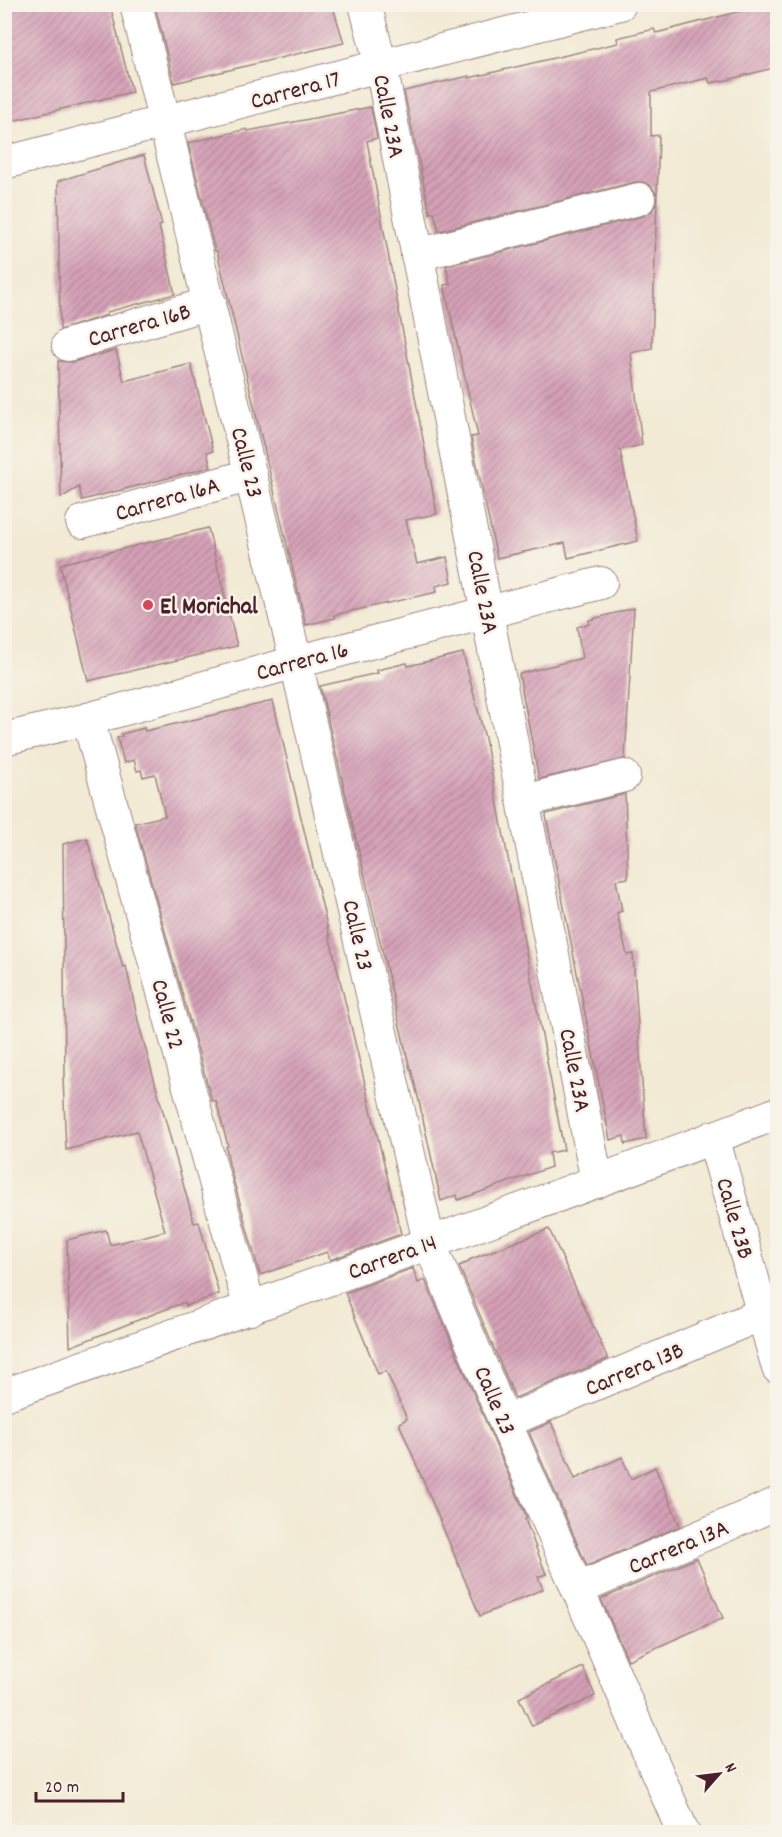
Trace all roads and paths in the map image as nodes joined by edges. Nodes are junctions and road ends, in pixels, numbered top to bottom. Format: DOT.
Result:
graph roads {
  1 [pos="136,4"];
  2 [pos="365,4"];
  3 [pos="604,6"];
  4 [pos="381,66"];
  5 [pos="166,123"];
  6 [pos="4,163"];
  7 [pos="639,199"];
  8 [pos="417,255"];
  9 [pos="210,303"];
  10 [pos="68,345"];
  11 [pos="251,475"];
  12 [pos="82,522"];
  13 [pos="601,583"];
  14 [pos="488,613"];
  15 [pos="296,662"];
  16 [pos="88,719"];
  17 [pos="4,739"];
  18 [pos="624,776"];
  19 [pos="524,801"];
  20 [pos="777,1113"];
  21 [pos="713,1137"];
  22 [pos="597,1182"];
  23 [pos="429,1242"];
  24 [pos="250,1309"];
  25 [pos="762,1314"];
  26 [pos="777,1368"];
  27 [pos="4,1395"];
  28 [pos="505,1422"];
  29 [pos="777,1503"];
  30 [pos="578,1589"];
  31 [pos="682,1833"];
  1 -- 5 [label="street, Calle 23"];
  2 -- 4 [label="street, Calle 23A"];
  3 -- 4 [label="street, Carrera 17"];
  4 -- 5 [label="street, Carrera 17"];
  4 -- 8 [label="street, Calle 23A"];
  5 -- 6 [label="street, Carrera 17"];
  5 -- 9 [label="street, Calle 23"];
  7 -- 8 [label="street"];
  8 -- 14 [label="street, Calle 23A"];
  9 -- 10 [label="street, Carrera 16B"];
  9 -- 11 [label="street, Calle 23"];
  11 -- 12 [label="street, Carrera 16A"];
  11 -- 15 [label="street, Calle 23"];
  13 -- 14 [label="street, Carrera 16"];
  14 -- 15 [label="street, Carrera 16"];
  14 -- 19 [label="street, Calle 23A"];
  15 -- 16 [label="street, Carrera 16"];
  15 -- 23 [label="street, Calle 23"];
  16 -- 17 [label="street, Carrera 16"];
  16 -- 24 [label="street, Calle 22"];
  18 -- 19 [label="street"];
  19 -- 22 [label="street, Calle 23A"];
  20 -- 21 [label="street, Carrera 14"];
  21 -- 22 [label="street, Carrera 14"];
  21 -- 25 [label="street, Calle 23B"];
  22 -- 23 [label="street, Carrera 14"];
  23 -- 24 [label="street, Carrera 14"];
  23 -- 28 [label="street, Calle 23"];
  24 -- 27 [label="street, Carrera 14"];
  25 -- 26 [label="street, Calle 23B"];
  25 -- 28 [label="street, Carrera 13B"];
  28 -- 30 [label="street, Calle 23"];
  29 -- 30 [label="street, Carrera 13A"];
  30 -- 31 [label="street, Calle 23"];
}
